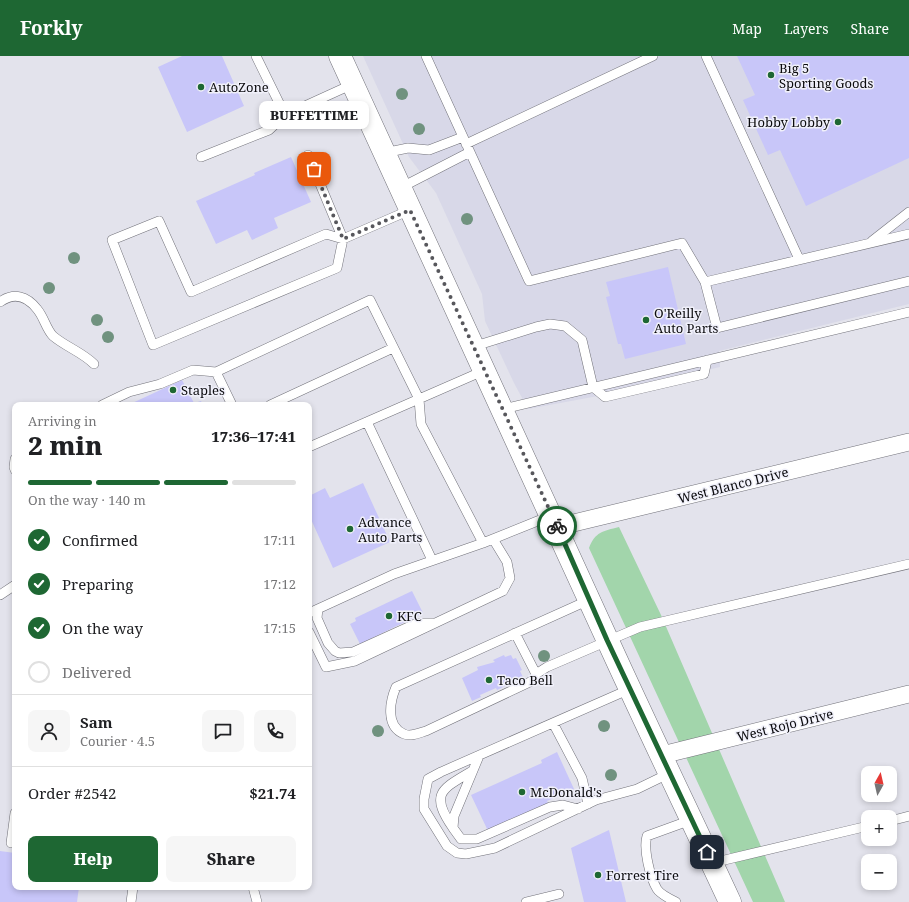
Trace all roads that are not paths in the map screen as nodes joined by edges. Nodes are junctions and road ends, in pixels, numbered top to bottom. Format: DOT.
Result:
graph roads {
  1 [pos="256,56"];
  2 [pos="340,56"];
  3 [pos="426,56"];
  4 [pos="653,56"];
  5 [pos="706,56"];
  6 [pos="353,84"];
  7 [pos="285,115"];
  8 [pos="466,144"];
  9 [pos="384,153"];
  10 [pos="308,155"];
  11 [pos="202,157"];
  12 [pos="400,188"];
  13 [pos="410,210"];
  14 [pos="909,212"];
  15 [pos="909,234"];
  16 [pos="343,239"];
  17 [pos="870,243"];
  18 [pos="799,259"];
  19 [pos="706,282"];
  20 [pos="909,282"];
  21 [pos="0,302"];
  22 [pos="909,312"];
  23 [pos="472,347"];
  24 [pos="393,348"];
  25 [pos="707,360"];
  26 [pos="94,364"];
  27 [pos="483,371"];
  28 [pos="216,372"];
  29 [pos="593,388"];
  30 [pos="419,399"];
  31 [pos="108,402"];
  32 [pos="231,402"];
  33 [pos="276,402"];
  34 [pos="503,409"];
  35 [pos="367,422"];
  36 [pos="909,442"];
  37 [pos="312,446"];
  38 [pos="554,522"];
  39 [pos="493,539"];
  40 [pos="483,543"];
  41 [pos="432,560"];
  42 [pos="909,564"];
  43 [pos="12,587"];
  44 [pos="0,595"];
  45 [pos="589,600"];
  46 [pos="318,609"];
  47 [pos="312,612"];
  48 [pos="436,623"];
  49 [pos="515,633"];
  50 [pos="312,638"];
  51 [pos="607,640"];
  52 [pos="536,674"];
  53 [pos="630,689"];
  54 [pos="909,694"];
  55 [pos="553,724"];
  56 [pos="479,756"];
  57 [pos="666,764"];
  58 [pos="472,771"];
  59 [pos="588,804"];
  60 [pos="578,809"];
  61 [pos="909,816"];
  62 [pos="897,819"];
  63 [pos="692,820"];
  64 [pos="453,828"];
  65 [pos="861,828"];
  66 [pos="12,836"];
  67 [pos="11,843"];
  68 [pos="712,863"];
  69 [pos="133,890"];
  70 [pos="254,890"];
  71 [pos="559,894"];
  72 [pos="131,902"];
  73 [pos="257,902"];
  74 [pos="526,902"];
  75 [pos="676,902"];
  76 [pos="730,902"];
  1 -- 7 [label="lane"];
  2 -- 6 [label="main road"];
  3 -- 8 [label="lane"];
  4 -- 8 [label="lane"];
  5 -- 18 [label="lane"];
  6 -- 7 [label="lane"];
  6 -- 9 [label="main road"];
  7 -- 11 [label="lane"];
  8 -- 9 [label="lane"];
  8 -- 12 [label="lane"];
  8 -- 19 [label="lane"];
  9 -- 12 [label="main road"];
  10 -- 16 [label="lane"];
  12 -- 13 [label="main road"];
  13 -- 16 [label="lane"];
  13 -- 23 [label="main road"];
  14 -- 17 [label="lane"];
  15 -- 17 [label="lane"];
  16 -- 16 [label="lane"];
  17 -- 18 [label="lane"];
  18 -- 19 [label="lane"];
  19 -- 20 [label="lane"];
  21 -- 26 [label="lane"];
  22 -- 25 [label="lane"];
  23 -- 27 [label="main road"];
  23 -- 29 [label="lane"];
  24 -- 28 [label="lane"];
  24 -- 30 [label="lane"];
  24 -- 33 [label="lane"];
  25 -- 29 [label="lane"];
  25 -- 29 [label="lane"];
  27 -- 30 [label="lane"];
  27 -- 34 [label="main road"];
  28 -- 31 [label="lane"];
  28 -- 32 [label="lane"];
  29 -- 34 [label="lane"];
  30 -- 35 [label="lane"];
  30 -- 40 [label="lane"];
  34 -- 38 [label="main road"];
  35 -- 37 [label="lane"];
  35 -- 41 [label="lane"];
  36 -- 38 [label="street, West Blanco Drive"];
  38 -- 39 [label="lane"];
  38 -- 45 [label="main road"];
  39 -- 40 [label="lane"];
  39 -- 48 [label="lane"];
  40 -- 41 [label="lane"];
  41 -- 46 [label="lane"];
  42 -- 51 [label="lane"];
  43 -- 44 [label="lane"];
  45 -- 49 [label="lane"];
  45 -- 51 [label="main road"];
  46 -- 47 [label="lane"];
  46 -- 48 [label="lane"];
  48 -- 50 [label="lane"];
  49 -- 52 [label="lane"];
  49 -- 52 [label="lane"];
  51 -- 52 [label="lane"];
  51 -- 53 [label="main road"];
  53 -- 55 [label="lane"];
  53 -- 57 [label="main road"];
  54 -- 57 [label="street, West Rojo Drive"];
  55 -- 56 [label="lane"];
  55 -- 59 [label="lane"];
  56 -- 58 [label="lane"];
  56 -- 60 [label="lane"];
  57 -- 59 [label="lane"];
  57 -- 63 [label="main road"];
  58 -- 64 [label="lane"];
  58 -- 64 [label="lane"];
  59 -- 60 [label="lane"];
  60 -- 64 [label="lane"];
  61 -- 62 [label="lane"];
  63 -- 68 [label="main road"];
  63 -- 75 [label="lane"];
  65 -- 68 [label="lane"];
  66 -- 67 [label="lane"];
  68 -- 76 [label="main road"];
  69 -- 72 [label="lane"];
  70 -- 73 [label="lane"];
  71 -- 74 [label="lane"];
}
